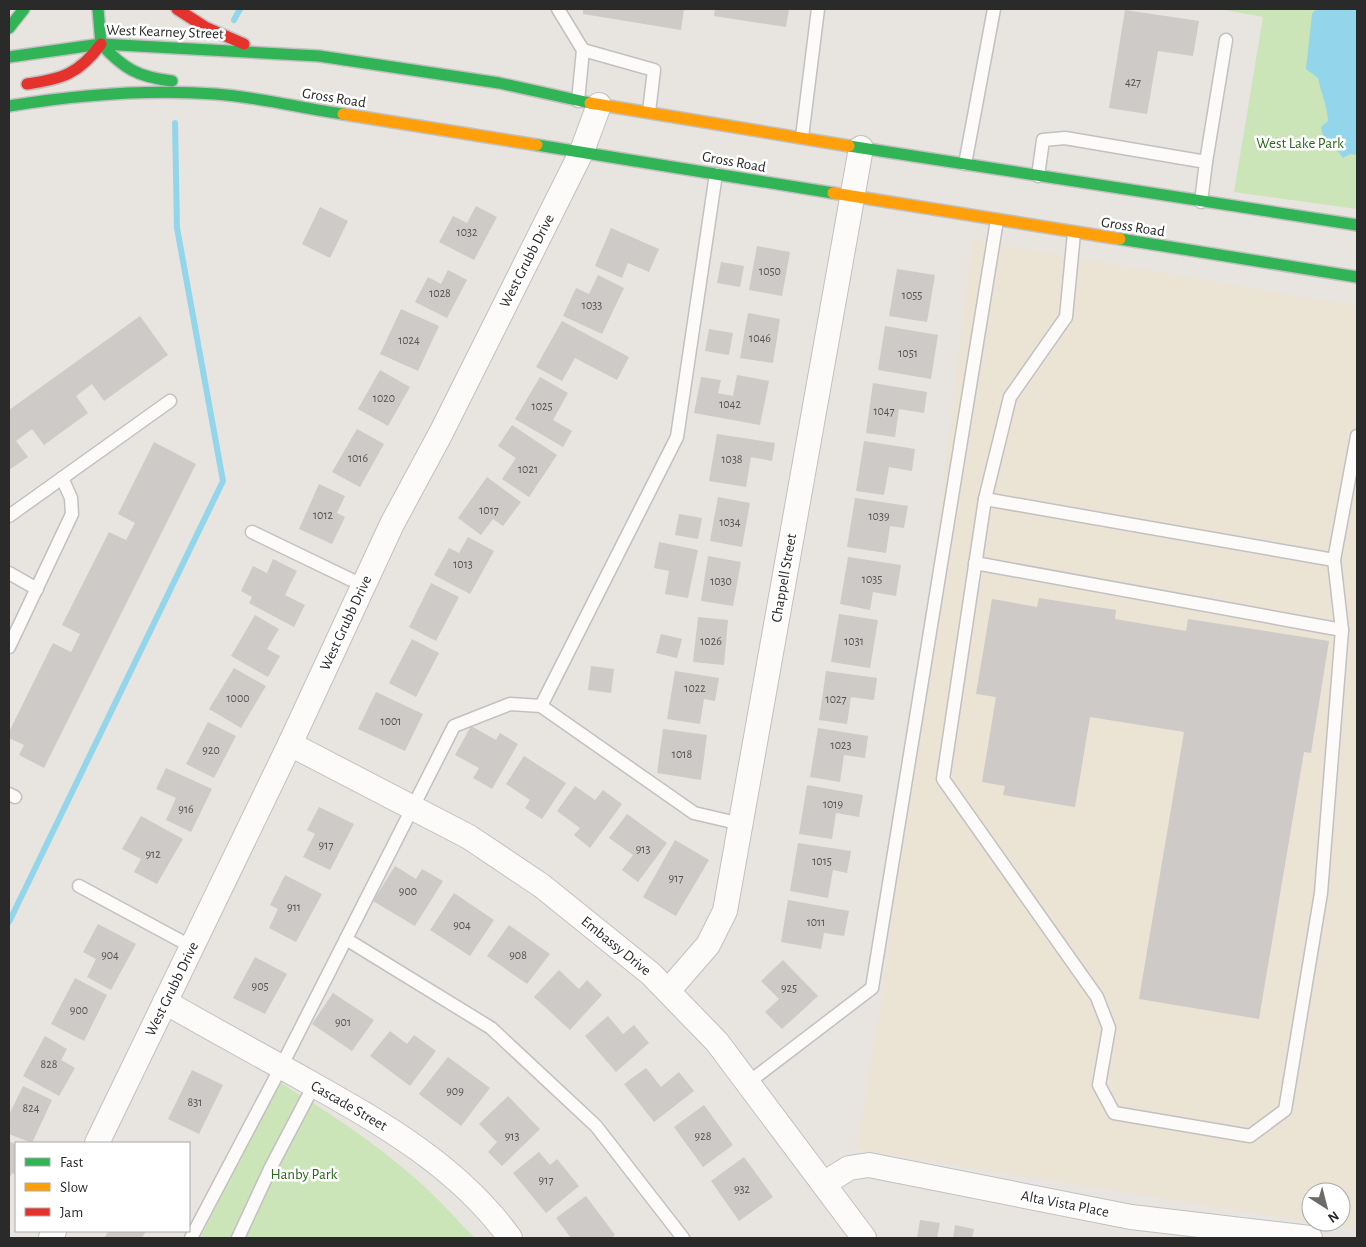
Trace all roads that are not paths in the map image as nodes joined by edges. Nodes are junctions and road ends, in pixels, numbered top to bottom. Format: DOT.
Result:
graph roads {
  1 [pos="24,9"];
  2 [pos="98,9"];
  3 [pos="177,9"];
  4 [pos="558,9"];
  5 [pos="818,9"];
  6 [pos="994,9"];
  7 [pos="9,28"];
  8 [pos="1226,40"];
  9 [pos="101,44"];
  10 [pos="583,50"];
  11 [pos="261,51"];
  12 [pos="9,57"];
  13 [pos="18,86"];
  14 [pos="588,103"];
  15 [pos="274,104"];
  16 [pos="9,106"];
  17 [pos="649,112"];
  18 [pos="802,137"];
  19 [pos="861,148"];
  20 [pos="582,151"];
  21 [pos="1206,162"];
  22 [pos="965,164"];
  23 [pos="716,174"];
  24 [pos="1038,176"];
  25 [pos="852,197"];
  26 [pos="1201,202"];
  27 [pos="997,220"];
  28 [pos="1357,224"];
  29 [pos="1074,233"];
  30 [pos="1357,277"];
  31 [pos="170,401"];
  32 [pos="1357,436"];
  33 [pos="62,478"];
  34 [pos="985,499"];
  35 [pos="9,516"];
  36 [pos="252,532"];
  37 [pos="1334,560"];
  38 [pos="975,563"];
  39 [pos="9,573"];
  40 [pos="364,586"];
  41 [pos="37,589"];
  42 [pos="1342,630"];
  43 [pos="9,647"];
  44 [pos="541,706"];
  45 [pos="290,744"];
  46 [pos="412,808"];
  47 [pos="741,824"];
  48 [pos="80,886"];
  49 [pos="346,939"];
  50 [pos="192,947"];
  51 [pos="668,991"];
  52 [pos="165,1002"];
  53 [pos="281,1067"];
  54 [pos="749,1082"];
  55 [pos="314,1085"];
  56 [pos="97,1142"];
  57 [pos="825,1183"];
  58 [pos="1239,1234"];
  59 [pos="858,1236"];
  60 [pos="191,1238"];
  61 [pos="238,1238"];
  62 [pos="510,1238"];
  63 [pos="683,1238"];
  64 [pos="1310,1238"];
  1 -- 7 [label="main road"];
  2 -- 9 [label="main road"];
  3 -- 11 [label="main road"];
  4 -- 10 [label="lane"];
  5 -- 18 [label="lane"];
  6 -- 22 [label="lane"];
  8 -- 21 [label="lane"];
  9 -- 11 [label="main road, West Kearney Street"];
  9 -- 12 [label="main road, West Kearney Street"];
  9 -- 13 [label="main road"];
  9 -- 15 [label="main road"];
  10 -- 14 [label="lane"];
  10 -- 17 [label="lane"];
  11 -- 14 [label="main road"];
  14 -- 17 [label="main road"];
  14 -- 20 [label="street, West Grubb Drive"];
  15 -- 16 [label="main road, Gross Road"];
  15 -- 20 [label="main road, Gross Road"];
  17 -- 18 [label="main road"];
  18 -- 19 [label="main road"];
  19 -- 22 [label="main road"];
  19 -- 25 [label="street, Chappell Street"];
  20 -- 23 [label="main road, Gross Road"];
  20 -- 40 [label="street, West Grubb Drive"];
  21 -- 24 [label="lane"];
  21 -- 26 [label="lane"];
  22 -- 24 [label="main road"];
  23 -- 25 [label="main road, Gross Road"];
  23 -- 44 [label="lane"];
  24 -- 26 [label="main road"];
  25 -- 27 [label="main road, Gross Road"];
  25 -- 47 [label="street, Chappell Street"];
  26 -- 28 [label="main road"];
  27 -- 29 [label="main road, Gross Road"];
  27 -- 54 [label="lane"];
  29 -- 30 [label="main road, Gross Road"];
  29 -- 34 [label="lane"];
  31 -- 33 [label="lane"];
  32 -- 37 [label="lane"];
  33 -- 35 [label="lane"];
  33 -- 41 [label="lane"];
  34 -- 37 [label="lane"];
  34 -- 38 [label="lane"];
  36 -- 40 [label="lane"];
  37 -- 42 [label="lane"];
  38 -- 42 [label="lane"];
  38 -- 42 [label="lane"];
  39 -- 41 [label="lane"];
  40 -- 45 [label="street, West Grubb Drive"];
  41 -- 43 [label="lane"];
  44 -- 46 [label="lane"];
  44 -- 47 [label="lane"];
  45 -- 46 [label="street, Embassy Drive"];
  45 -- 50 [label="street, West Grubb Drive"];
  46 -- 49 [label="lane"];
  46 -- 51 [label="street, Embassy Drive"];
  47 -- 51 [label="street, Chappell Street"];
  48 -- 50 [label="lane"];
  49 -- 53 [label="lane"];
  49 -- 63 [label="lane"];
  50 -- 52 [label="street, West Grubb Drive"];
  51 -- 54 [label="street, Embassy Drive"];
  52 -- 53 [label="street, Cascade Street"];
  52 -- 56 [label="street, West Grubb Drive"];
  53 -- 55 [label="street, Cascade Street"];
  53 -- 60 [label="lane"];
  54 -- 57 [label="street, Embassy Drive"];
  55 -- 61 [label="lane"];
  55 -- 62 [label="street, Cascade Street"];
  57 -- 58 [label="street, Alta Vista Place"];
  57 -- 59 [label="street, Embassy Drive"];
  58 -- 64 [label="street, Alta Vista Place"];
}
